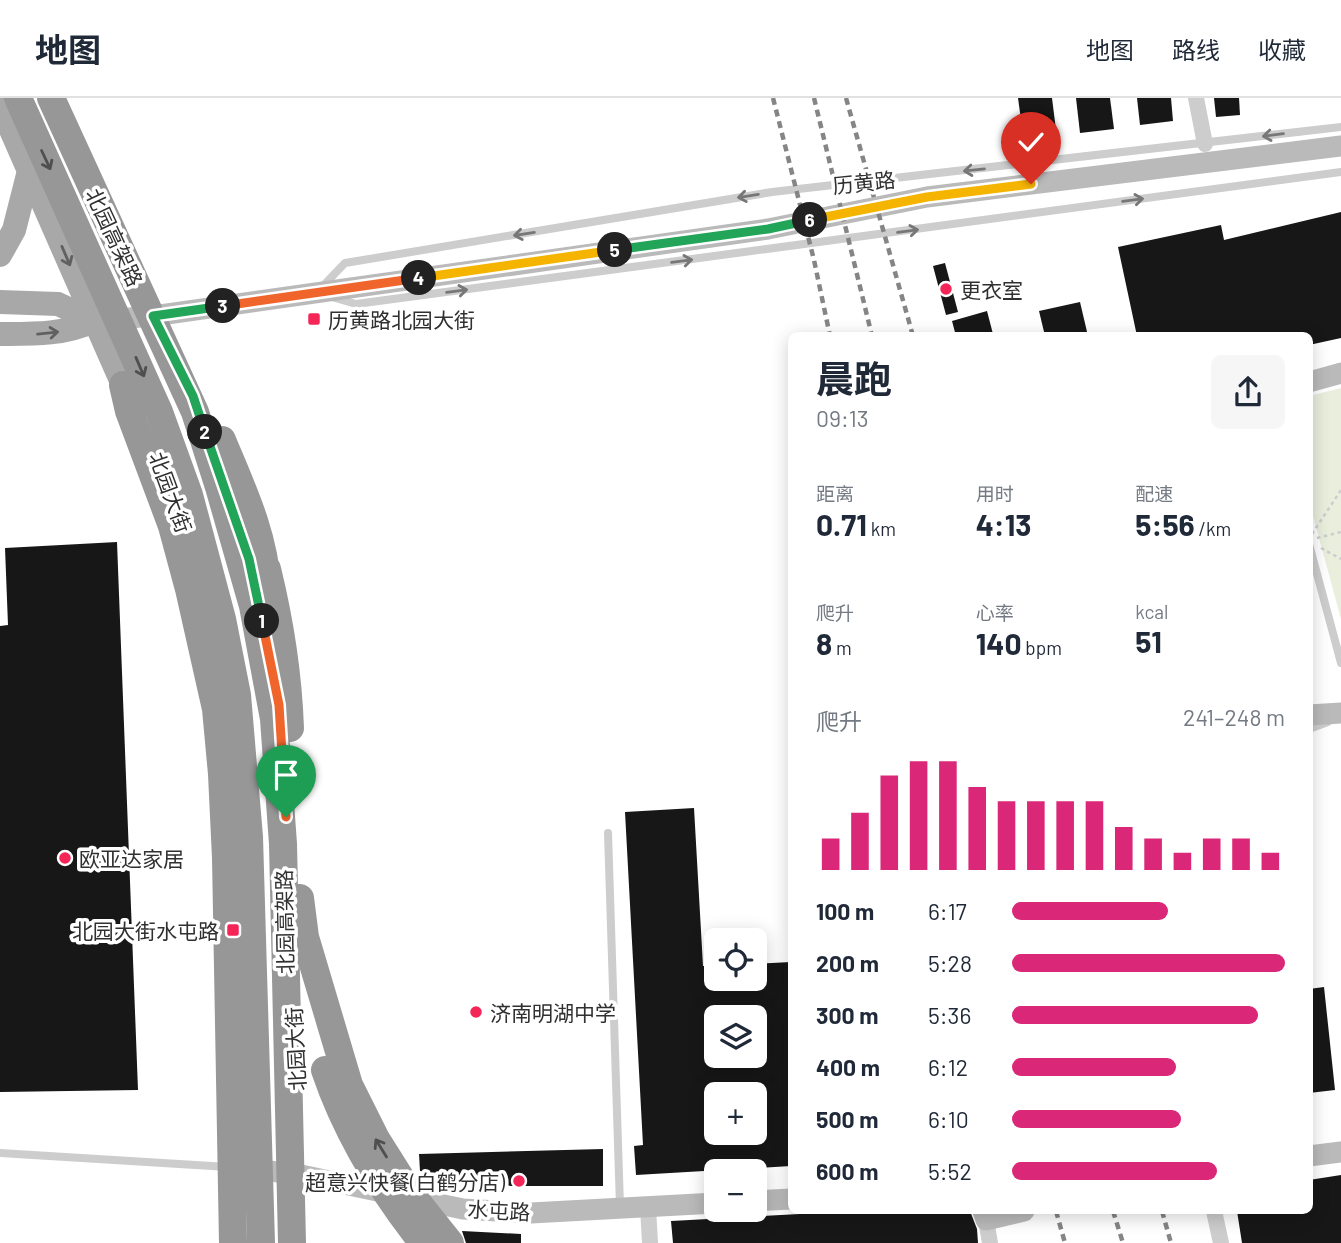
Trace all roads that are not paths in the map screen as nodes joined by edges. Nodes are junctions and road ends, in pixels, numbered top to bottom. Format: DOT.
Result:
graph roads {
  1 [pos="18,98"];
  2 [pos="51,98"];
  3 [pos="61,98"];
  4 [pos="72,98"];
  5 [pos="1196,98"];
  6 [pos="0,106"];
  7 [pos="1341,127"];
  8 [pos="1205,144"];
  9 [pos="1341,146"];
  10 [pos="29,171"];
  11 [pos="1341,173"];
  12 [pos="0,255"];
  13 [pos="318,292"];
  14 [pos="0,302"];
  15 [pos="153,316"];
  16 [pos="94,321"];
  17 [pos="0,334"];
  18 [pos="1341,373"];
  19 [pos="1313,381"];
  20 [pos="123,385"];
  21 [pos="195,412"];
  22 [pos="249,507"];
  23 [pos="1313,556"];
  24 [pos="267,569"];
  25 [pos="1341,663"];
  26 [pos="1313,715"];
  27 [pos="1341,715"];
  28 [pos="274,719"];
  29 [pos="1313,727"];
  30 [pos="608,833"];
  31 [pos="249,837"];
  32 [pos="305,937"];
  33 [pos="229,984"];
  34 [pos="1341,1152"];
  35 [pos="0,1153"];
  36 [pos="1313,1156"];
  37 [pos="244,1168"];
  38 [pos="301,1175"];
  39 [pos="788,1199"];
  40 [pos="767,1200"];
  41 [pos="704,1204"];
  42 [pos="648,1207"];
  43 [pos="620,1209"];
  44 [pos="1215,1214"];
  45 [pos="985,1216"];
  46 [pos="243,1235"];
  47 [pos="292,1243"];
  48 [pos="304,1243"];
  49 [pos="423,1243"];
  50 [pos="450,1243"];
  51 [pos="650,1243"];
  52 [pos="990,1243"];
  53 [pos="1221,1243"];
  1 -- 31 [label="highway, 北园高架路, one-way"];
  2 -- 21 [label="highway, 北园高架路"];
  3 -- 15 [label="main road, 北园大街"];
  4 -- 22 [label="highway"];
  5 -- 8 [label="street"];
  6 -- 10 [label="main road, 北园大街"];
  7 -- 8 [label="lane, 历黄路, one-way"];
  8 -- 13 [label="lane, 历黄路, one-way"];
  9 -- 13 [label="street, 历黄路"];
  10 -- 12 [label="main road"];
  10 -- 16 [label="main road, 北园大街, one-way"];
  13 -- 11 [label="lane, 历黄路, one-way"];
  13 -- 15 [label="street, 历黄路"];
  14 -- 16 [label="main road"];
  15 -- 16 [label="street, 历黄路"];
  15 -- 38 [label="main road, 北园大街"];
  17 -- 16 [label="main road, 历黄路, one-way"];
  16 -- 20 [label="main road, 北园大街"];
  18 -- 19 [label="street"];
  20 -- 33 [label="highway"];
  20 -- 37 [label="main road, 北园大街"];
  21 -- 22 [label="highway"];
  21 -- 28 [label="highway, 北园高架路"];
  22 -- 24 [label="highway"];
  23 -- 25 [label="lane"];
  24 -- 28 [label="highway"];
  24 -- 32 [label="highway"];
  26 -- 27 [label="street"];
  27 -- 29 [label="lane"];
  28 -- 47 [label="highway, 北园高架路"];
  30 -- 43 [label="lane"];
  31 -- 33 [label="highway"];
  31 -- 46 [label="highway, 北园高架路"];
  32 -- 49 [label="highway"];
  50 -- 32 [label="highway, one-way"];
  33 -- 46 [label="highway"];
  34 -- 36 [label="street"];
  35 -- 37 [label="lane"];
  37 -- 38 [label="street, 水屯路"];
  37 -- 46 [label="main road, 北园大街"];
  38 -- 43 [label="street, 水屯路"];
  38 -- 48 [label="main road, 北园大街"];
  39 -- 40 [label="street"];
  41 -- 42 [label="street, 水屯路"];
  42 -- 43 [label="street, 水屯路"];
  42 -- 51 [label="street"];
  44 -- 53 [label="street"];
  45 -- 52 [label="street"];
}
